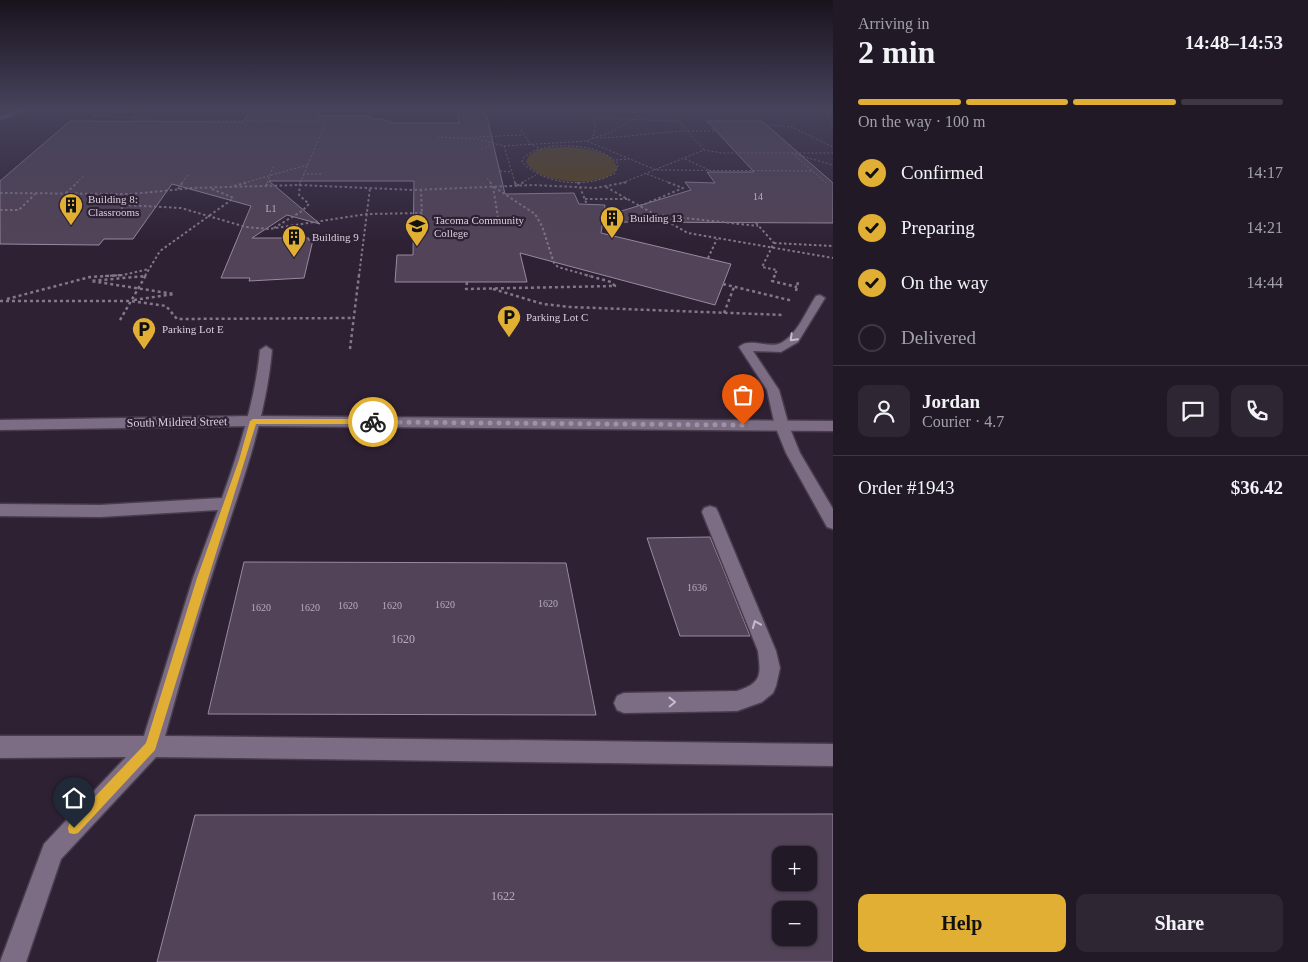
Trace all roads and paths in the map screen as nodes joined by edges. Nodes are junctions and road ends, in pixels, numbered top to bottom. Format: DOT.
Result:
graph roads {
  1 [pos="312,154"];
  2 [pos="506,154"];
  3 [pos="527,154"];
  4 [pos="605,154"];
  5 [pos="618,154"];
  6 [pos="694,154"];
  7 [pos="793,154"];
  8 [pos="795,154"];
  9 [pos="684,158"];
  10 [pos="630,159"];
  11 [pos="615,160"];
  12 [pos="307,165"];
  13 [pos="833,165"];
  14 [pos="274,167"];
  15 [pos="656,170"];
  16 [pos="710,170"];
  17 [pos="500,171"];
  18 [pos="813,171"];
  19 [pos="512,172"];
  20 [pos="272,174"];
  21 [pos="304,174"];
  22 [pos="322,174"];
  23 [pos="537,174"];
  24 [pos="647,174"];
  25 [pos="85,175"];
  26 [pos="188,175"];
  27 [pos="487,178"];
  28 [pos="578,182"];
  29 [pos="826,183"];
  30 [pos="299,185"];
  31 [pos="266,186"];
  32 [pos="493,186"];
  33 [pos="516,186"];
  34 [pos="228,187"];
  35 [pos="606,187"];
  36 [pos="209,188"];
  37 [pos="370,188"];
  38 [pos="421,189"];
  39 [pos="580,189"];
  40 [pos="178,190"];
  41 [pos="0,193"];
  42 [pos="36,194"];
  43 [pos="66,194"];
  44 [pos="132,194"];
  45 [pos="585,199"];
  46 [pos="627,199"];
  47 [pos="587,204"];
  48 [pos="124,205"];
  49 [pos="640,206"];
  50 [pos="0,210"];
  51 [pos="120,212"];
  52 [pos="422,213"];
  53 [pos="367,214"];
  54 [pos="654,214"];
  55 [pos="210,217"];
  56 [pos="422,217"];
  57 [pos="498,218"];
  58 [pos="273,228"];
  59 [pos="717,239"];
  60 [pos="774,243"];
  61 [pos="804,245"];
  62 [pos="833,246"];
  63 [pos="771,248"];
  64 [pos="807,254"];
  65 [pos="708,258"];
  66 [pos="833,258"];
  67 [pos="150,268"];
  68 [pos="145,276"];
  69 [pos="467,282"];
  70 [pos="798,282"];
  71 [pos="723,284"];
  72 [pos="734,287"];
  73 [pos="797,287"];
  74 [pos="138,288"];
  75 [pos="493,289"];
  76 [pos="1,301"];
  77 [pos="131,301"];
  78 [pos="792,301"];
  79 [pos="818,302"];
  80 [pos="790,308"];
  81 [pos="724,313"];
  82 [pos="787,316"];
  83 [pos="354,318"];
  84 [pos="120,320"];
  85 [pos="350,349"];
  86 [pos="266,350"];
  87 [pos="253,421"];
  88 [pos="0,425"];
  89 [pos="782,426"];
  90 [pos="833,426"];
  91 [pos="226,504"];
  92 [pos="0,510"];
  93 [pos="710,512"];
  94 [pos="833,523"];
  95 [pos="624,703"];
  96 [pos="150,746"];
  97 [pos="0,747"];
  98 [pos="833,755"];
  99 [pos="13,962"];
  1 -- 12 [label="path"];
  2 -- 19 [label="path"];
  3 -- 23 [label="path"];
  4 -- 11 [label="path"];
  5 -- 10 [label="path"];
  6 -- 9 [label="path"];
  7 -- 18 [label="path"];
  8 -- 13 [label="path"];
  9 -- 15 [label="path"];
  9 -- 16 [label="path"];
  10 -- 11 [label="path"];
  10 -- 15 [label="path"];
  11 -- 28 [label="path"];
  12 -- 20 [label="path"];
  12 -- 21 [label="path"];
  14 -- 20 [label="path"];
  15 -- 16 [label="path"];
  15 -- 24 [label="path"];
  16 -- 18 [label="path"];
  17 -- 19 [label="path"];
  18 -- 29 [label="path"];
  19 -- 33 [label="path"];
  20 -- 31 [label="path"];
  20 -- 34 [label="path"];
  21 -- 22 [label="path"];
  21 -- 30 [label="path"];
  23 -- 28 [label="path"];
  23 -- 33 [label="path"];
  24 -- 35 [label="path"];
  24 -- 49 [label="path"];
  25 -- 43 [label="path"];
  26 -- 40 [label="path"];
  27 -- 32 [label="path"];
  28 -- 39 [label="path"];
  30 -- 31 [label="path"];
  30 -- 37 [label="path"];
  30 -- 58 [label="path"];
  31 -- 34 [label="path"];
  32 -- 33 [label="path"];
  32 -- 38 [label="path"];
  32 -- 57 [label="path"];
  32 -- 75 [label="path"];
  33 -- 39 [label="path"];
  34 -- 36 [label="path"];
  35 -- 39 [label="path"];
  35 -- 46 [label="path"];
  36 -- 40 [label="path"];
  36 -- 55 [label="path"];
  37 -- 38 [label="path"];
  37 -- 53 [label="path"];
  38 -- 52 [label="path"];
  39 -- 45 [label="path"];
  40 -- 44 [label="path"];
  41 -- 42 [label="path"];
  42 -- 43 [label="path"];
  42 -- 50 [label="path"];
  43 -- 44 [label="path"];
  44 -- 48 [label="path"];
  45 -- 46 [label="path"];
  45 -- 47 [label="path"];
  46 -- 49 [label="path"];
  48 -- 51 [label="path"];
  48 -- 55 [label="path"];
  49 -- 54 [label="path"];
  52 -- 53 [label="path"];
  52 -- 56 [label="path"];
  53 -- 58 [label="path"];
  53 -- 83 [label="path"];
  54 -- 59 [label="path"];
  54 -- 60 [label="path"];
  55 -- 58 [label="path"];
  55 -- 67 [label="path"];
  59 -- 63 [label="path"];
  59 -- 65 [label="path"];
  60 -- 61 [label="path"];
  60 -- 63 [label="path"];
  61 -- 62 [label="path"];
  61 -- 64 [label="path"];
  63 -- 64 [label="path"];
  63 -- 73 [label="path"];
  64 -- 66 [label="path"];
  67 -- 68 [label="path"];
  67 -- 76 [label="path"];
  68 -- 74 [label="path"];
  68 -- 74 [label="path"];
  69 -- 75 [label="path"];
  70 -- 73 [label="path"];
  71 -- 72 [label="path"];
  72 -- 78 [label="path"];
  72 -- 81 [label="path"];
  73 -- 78 [label="path"];
  74 -- 77 [label="path"];
  74 -- 77 [label="path"];
  75 -- 81 [label="path"];
  76 -- 77 [label="path"];
  77 -- 83 [label="path"];
  77 -- 84 [label="path"];
  78 -- 79 [label="path"];
  78 -- 80 [label="path"];
  79 -- 89 [label="main road, one-way"];
  81 -- 82 [label="path"];
  83 -- 85 [label="path"];
  86 -- 87 [label="main road"];
  87 -- 88 [label="main road, South Mildred Street"];
  87 -- 89 [label="main road, South Mildred Street"];
  87 -- 91 [label="main road"];
  89 -- 90 [label="main road, South Mildred Street"];
  89 -- 94 [label="main road"];
  91 -- 92 [label="main road"];
  91 -- 96 [label="main road"];
  95 -- 93 [label="main road, one-way"];
  96 -- 97 [label="main road"];
  96 -- 98 [label="main road"];
  96 -- 99 [label="main road"];
}
